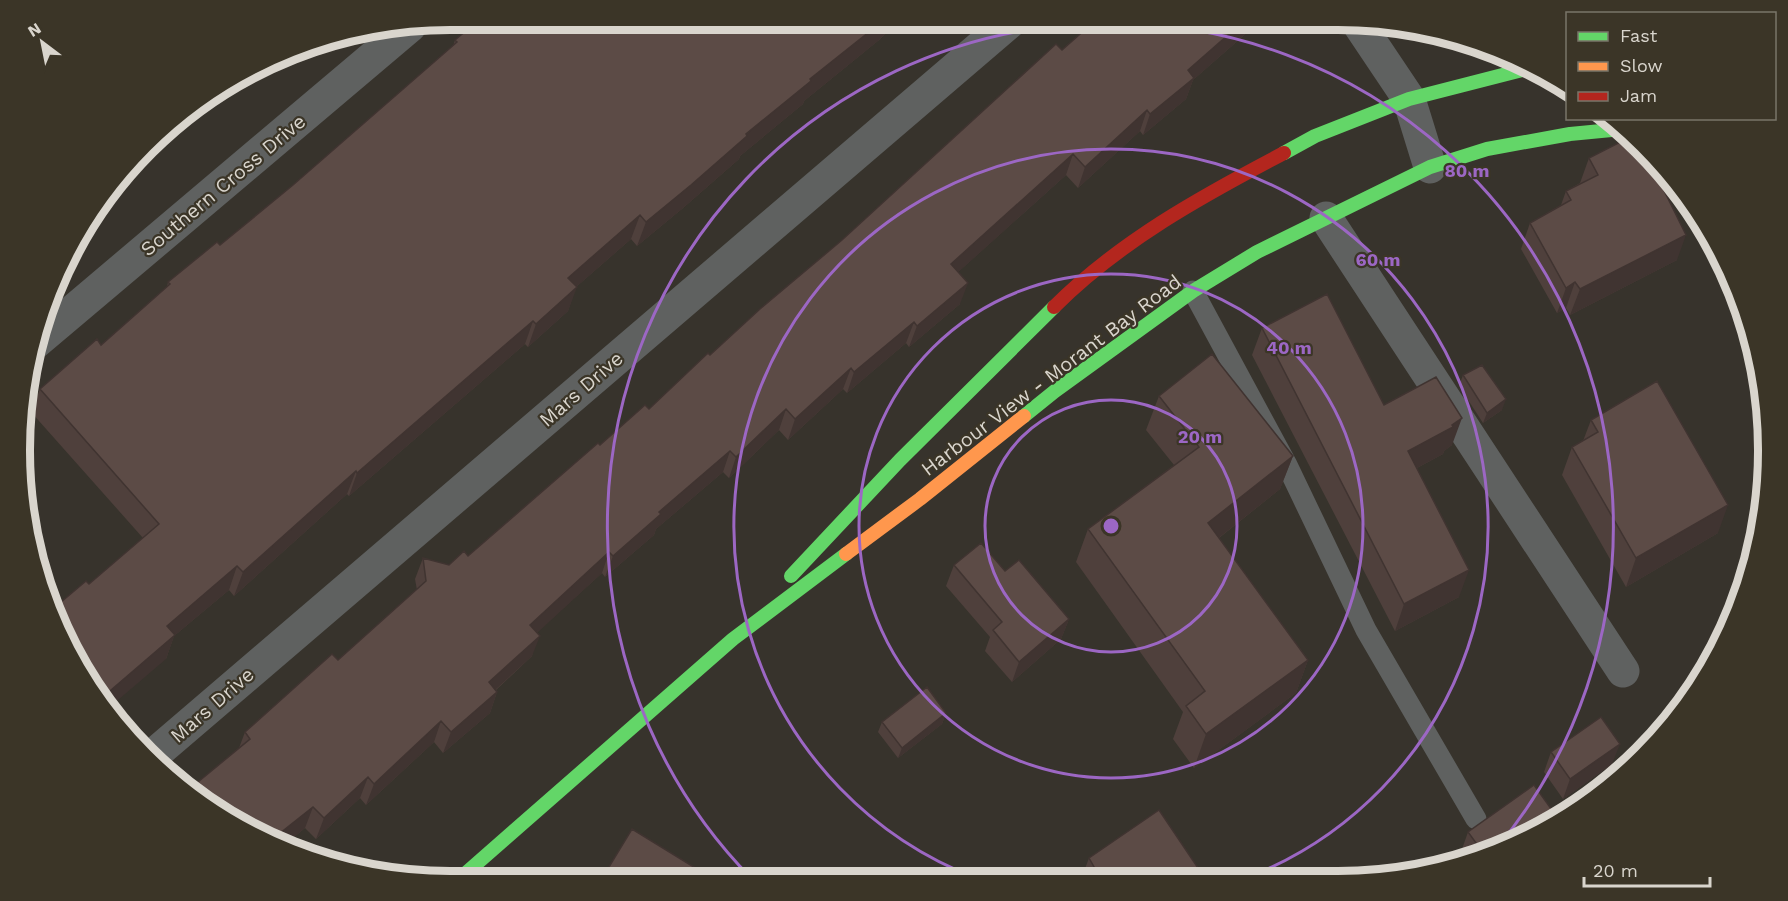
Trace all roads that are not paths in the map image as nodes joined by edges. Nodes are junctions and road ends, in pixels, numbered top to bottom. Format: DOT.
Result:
graph roads {
  1 [pos="1000,30"];
  2 [pos="1363,31"];
  3 [pos="401,33"];
  4 [pos="1520,72"];
  5 [pos="1409,99"];
  6 [pos="1610,130"];
  7 [pos="1430,167"];
  8 [pos="1326,218"];
  9 [pos="1193,291"];
  10 [pos="47,333"];
  11 [pos="733,639"];
  12 [pos="1623,671"];
  13 [pos="157,752"];
  14 [pos="1476,819"];
  15 [pos="468,871"];
  1 -- 13 [label="street, Mars Drive"];
  2 -- 5 [label="street"];
  3 -- 10 [label="street, Southern Cross Drive"];
  4 -- 5 [label="highway, Harbour View - Morant Bay Road"];
  5 -- 7 [label="street"];
  5 -- 11 [label="highway, Harbour View - Morant Bay Road"];
  6 -- 7 [label="highway, Harbour View - Morant Bay Road"];
  7 -- 8 [label="highway, Harbour View - Morant Bay Road"];
  8 -- 9 [label="highway, Harbour View - Morant Bay Road"];
  8 -- 12 [label="street"];
  9 -- 11 [label="highway, Harbour View - Morant Bay Road"];
  9 -- 14 [label="lane"];
  11 -- 15 [label="highway, Harbour View - Morant Bay Road"];
}
